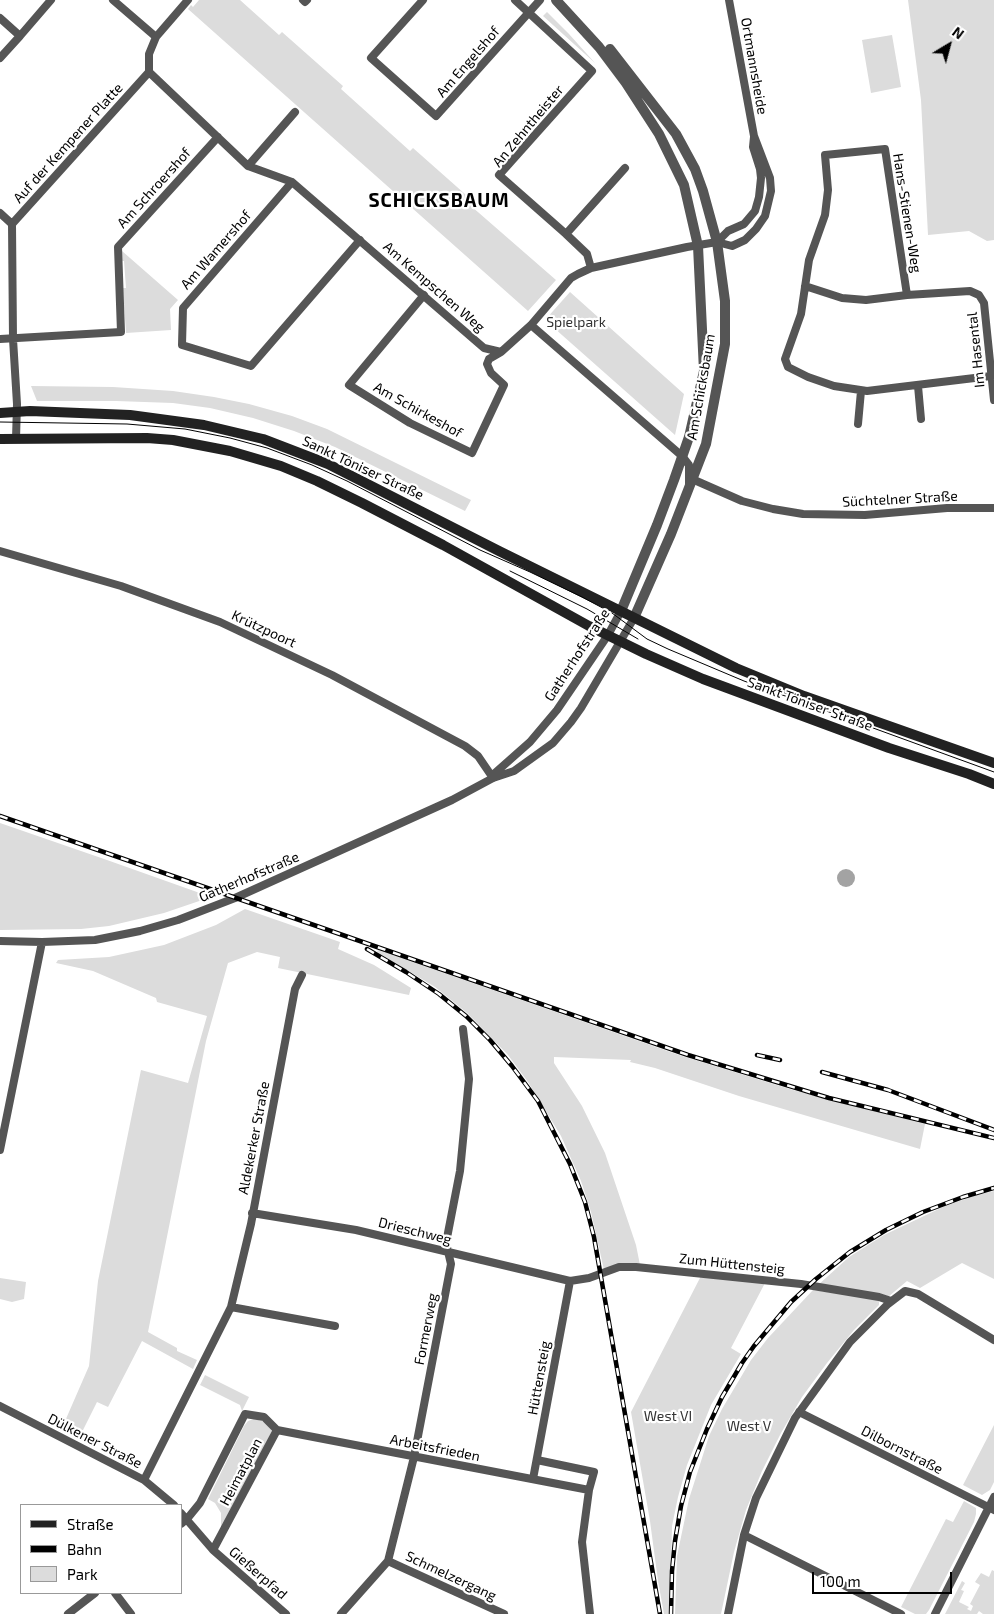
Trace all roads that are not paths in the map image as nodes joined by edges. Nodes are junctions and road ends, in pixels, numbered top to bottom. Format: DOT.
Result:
graph roads {
  1 [pos="51,0"];
  2 [pos="113,0"];
  3 [pos="188,0"];
  4 [pos="303,0"];
  5 [pos="307,0"];
  6 [pos="423,0"];
  7 [pos="515,0"];
  8 [pos="540,0"];
  9 [pos="556,0"];
  10 [pos="729,0"];
  11 [pos="528,12"];
  12 [pos="572,16"];
  13 [pos="0,18"];
  14 [pos="20,36"];
  15 [pos="156,37"];
  16 [pos="0,58"];
  17 [pos="149,72"];
  18 [pos="295,112"];
  19 [pos="754,136"];
  20 [pos="218,137"];
  21 [pos="248,166"];
  22 [pos="625,168"];
  23 [pos="292,182"];
  24 [pos="0,213"];
  25 [pos="12,224"];
  26 [pos="566,234"];
  27 [pos="360,240"];
  28 [pos="717,242"];
  29 [pos="698,246"];
  30 [pos="591,268"];
  31 [pos="805,286"];
  32 [pos="424,295"];
  33 [pos="907,295"];
  34 [pos="530,325"];
  35 [pos="0,339"];
  36 [pos="13,339"];
  37 [pos="501,352"];
  38 [pos="991,376"];
  39 [pos="918,386"];
  40 [pos="861,391"];
  41 [pos="994,400"];
  42 [pos="0,412"];
  43 [pos="17,412"];
  44 [pos="921,419"];
  45 [pos="858,424"];
  46 [pos="0,439"];
  47 [pos="16,439"];
  48 [pos="682,456"];
  49 [pos="692,479"];
  50 [pos="688,491"];
  51 [pos="994,508"];
  52 [pos="0,551"];
  53 [pos="621,611"];
  54 [pos="634,618"];
  55 [pos="608,635"];
  56 [pos="620,642"];
  57 [pos="994,763"];
  58 [pos="493,778"];
  59 [pos="994,784"];
  60 [pos="0,941"];
  61 [pos="42,942"];
  62 [pos="302,975"];
  63 [pos="463,1029"];
  64 [pos="0,1150"];
  65 [pos="252,1213"];
  66 [pos="448,1252"];
  67 [pos="570,1281"];
  68 [pos="891,1302"];
  69 [pos="232,1307"];
  70 [pos="334,1326"];
  71 [pos="994,1340"];
  72 [pos="0,1406"];
  73 [pos="799,1412"];
  74 [pos="277,1430"];
  75 [pos="414,1457"];
  76 [pos="537,1460"];
  77 [pos="533,1479"];
  78 [pos="144,1480"];
  79 [pos="589,1490"];
  80 [pos="994,1496"];
  81 [pos="173,1504"];
  82 [pos="991,1509"];
  83 [pos="184,1522"];
  84 [pos="744,1535"];
  85 [pos="213,1550"];
  86 [pos="388,1561"];
  87 [pos="94,1594"];
  88 [pos="116,1594"];
  89 [pos="68,1614"];
  90 [pos="131,1614"];
  91 [pos="286,1614"];
  92 [pos="341,1614"];
  93 [pos="504,1614"];
  94 [pos="590,1614"];
  95 [pos="728,1614"];
  96 [pos="901,1614"];
  97 [pos="935,1614"];
  1 -- 14 [label="street"];
  2 -- 15 [label="street"];
  3 -- 15 [label="street"];
  4 -- 5 [label="street"];
  6 -- 11 [label="street, Am Engelshof"];
  7 -- 11 [label="street"];
  8 -- 11 [label="street"];
  9 -- 12 [label="street, Am Schicksbaum"];
  10 -- 19 [label="street, Ortmannsheide"];
  11 -- 26 [label="street, An Zehntheister"];
  12 -- 28 [label="street, Am Schicksbaum"];
  12 -- 29 [label="street, Am Schicksbaum"];
  13 -- 14 [label="street"];
  14 -- 16 [label="street"];
  15 -- 17 [label="street"];
  17 -- 20 [label="street, Am Kempschen Weg"];
  17 -- 25 [label="street, Auf der Kempener Platte"];
  18 -- 21 [label="street"];
  19 -- 28 [label="street"];
  19 -- 28 [label="street"];
  20 -- 21 [label="street, Am Kempschen Weg"];
  20 -- 36 [label="street, Am Schroershof"];
  21 -- 23 [label="street, Am Kempschen Weg"];
  22 -- 26 [label="street"];
  23 -- 27 [label="street, Am Kempschen Weg"];
  23 -- 27 [label="street, Am Wamershof"];
  24 -- 25 [label="street"];
  25 -- 36 [label="street, Auf der Kempener Platte"];
  26 -- 30 [label="street, An Zehntheister"];
  27 -- 32 [label="street, Am Kempschen Weg"];
  28 -- 29 [label="street"];
  28 -- 49 [label="street, Am Schicksbaum"];
  29 -- 30 [label="street"];
  29 -- 48 [label="street, Am Schicksbaum"];
  30 -- 34 [label="street"];
  31 -- 33 [label="street, Im Hasental"];
  31 -- 33 [label="street, Hans-Stienen-Weg"];
  31 -- 40 [label="street"];
  32 -- 37 [label="street, Am Kempschen Weg"];
  32 -- 37 [label="street, Am Schirkeshof"];
  33 -- 38 [label="street, Im Hasental"];
  34 -- 37 [label="street"];
  34 -- 48 [label="street"];
  35 -- 36 [label="street"];
  36 -- 43 [label="street, Auf der Kempener Platte"];
  38 -- 39 [label="street"];
  38 -- 41 [label="street, Im Hasental"];
  39 -- 40 [label="street"];
  39 -- 44 [label="street"];
  40 -- 45 [label="street"];
  42 -- 43 [label="main road, Sankt Töniser Straße"];
  43 -- 47 [label="street, Auf der Kempener Platte"];
  43 -- 53 [label="main road, Sankt Töniser Straße"];
  46 -- 47 [label="main road, Sankt Töniser Straße"];
  47 -- 55 [label="main road, Sankt Töniser Straße"];
  48 -- 50 [label="street"];
  48 -- 53 [label="street, Am Schicksbaum"];
  49 -- 50 [label="street, Am Schicksbaum"];
  49 -- 51 [label="street, Süchtelner Straße"];
  50 -- 54 [label="street, Am Schicksbaum"];
  52 -- 58 [label="street, Krützpoort"];
  53 -- 54 [label="main road, Sankt Töniser Straße"];
  53 -- 55 [label="street, Gatherhofstraße"];
  54 -- 56 [label="street"];
  54 -- 57 [label="main road, Sankt Töniser Straße"];
  55 -- 56 [label="main road, Sankt Töniser Straße"];
  55 -- 58 [label="street, Gatherhofstraße"];
  56 -- 58 [label="street, Gatherhofstraße"];
  56 -- 59 [label="main road, Sankt Töniser Straße"];
  58 -- 61 [label="street, Gatherhofstraße"];
  60 -- 61 [label="street, Gatherhofstraße"];
  61 -- 64 [label="street"];
  62 -- 65 [label="street, Aldekerker Straße"];
  63 -- 66 [label="street, Formerweg"];
  65 -- 66 [label="street, Drieschweg"];
  65 -- 69 [label="street, Aldekerker Straße"];
  66 -- 67 [label="street, Drieschweg"];
  66 -- 75 [label="street, Formerweg"];
  67 -- 68 [label="street, Zum Hüttensteig"];
  67 -- 76 [label="street, Hüttensteig"];
  68 -- 71 [label="street"];
  68 -- 73 [label="street"];
  69 -- 70 [label="street"];
  69 -- 78 [label="street, Aldekerker Straße"];
  72 -- 78 [label="street, Dülkener Straße"];
  73 -- 82 [label="street, Dilbornstraße"];
  73 -- 84 [label="street"];
  74 -- 75 [label="street, Arbeitsfrieden"];
  74 -- 83 [label="street, Heimatplan"];
  74 -- 85 [label="street, Heimatplan"];
  75 -- 77 [label="street, Arbeitsfrieden"];
  75 -- 86 [label="street, Formerweg"];
  76 -- 77 [label="street, Hüttensteig"];
  76 -- 79 [label="street"];
  77 -- 79 [label="street, Arbeitsfrieden"];
  78 -- 81 [label="street, Dülkener Straße"];
  79 -- 94 [label="street"];
  80 -- 82 [label="street"];
  82 -- 97 [label="street"];
  83 -- 85 [label="street"];
  84 -- 95 [label="street"];
  84 -- 96 [label="street"];
  85 -- 91 [label="street, Gießerpfad"];
  86 -- 92 [label="street, Formerweg"];
  86 -- 93 [label="street, Schmelzergang"];
  87 -- 89 [label="street"];
  88 -- 90 [label="street"];
}
